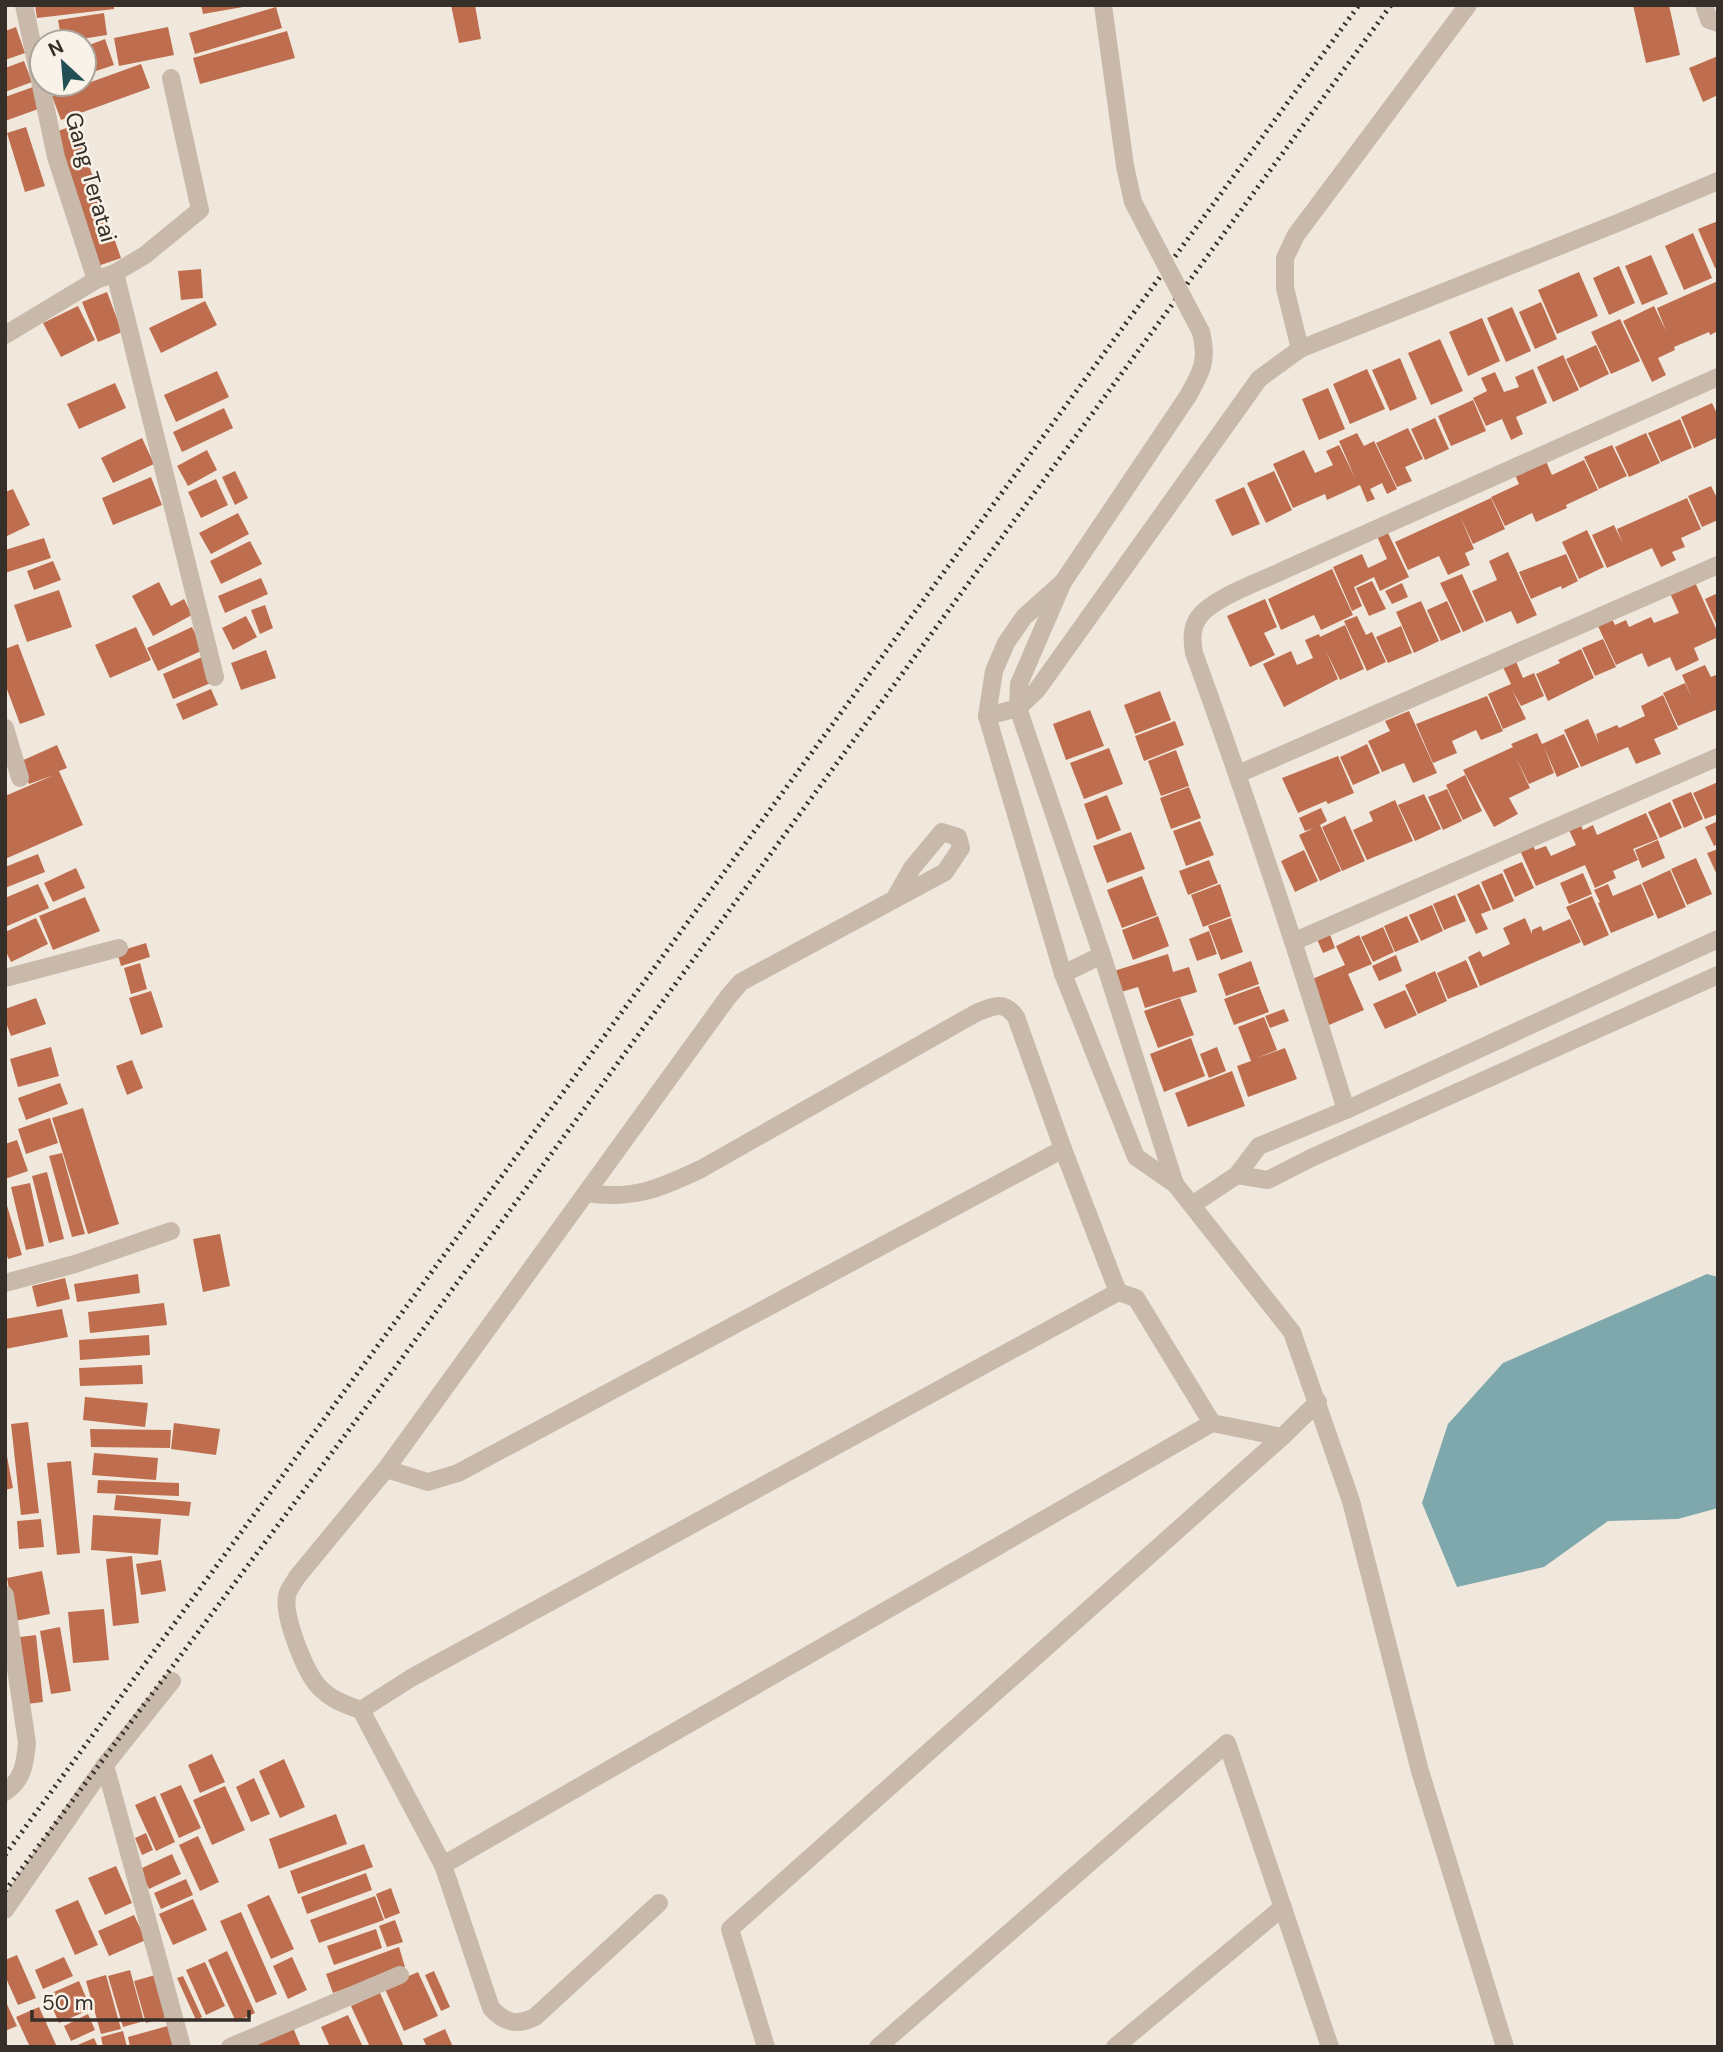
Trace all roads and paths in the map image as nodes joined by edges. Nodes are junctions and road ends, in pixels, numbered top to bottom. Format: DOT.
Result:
graph roads {
  1 [pos="23,5"];
  2 [pos="1103,5"];
  3 [pos="1468,5"];
  4 [pos="1704,5"];
  5 [pos="1718,23"];
  6 [pos="172,78"];
  7 [pos="1718,181"];
  8 [pos="115,273"];
  9 [pos="96,280"];
  10 [pos="5,335"];
  11 [pos="1300,349"];
  12 [pos="1718,377"];
  13 [pos="1718,565"];
  14 [pos="1063,582"];
  15 [pos="215,677"];
  16 [pos="1018,708"];
  17 [pos="987,716"];
  18 [pos="5,728"];
  19 [pos="1718,757"];
  20 [pos="1238,774"];
  21 [pos="20,778"];
  22 [pos="895,898"];
  23 [pos="1718,939"];
  24 [pos="1295,941"];
  25 [pos="119,947"];
  26 [pos="1102,955"];
  27 [pos="1063,974"];
  28 [pos="1718,975"];
  29 [pos="5,978"];
  30 [pos="1499,1041"];
  31 [pos="1506,1070"];
  32 [pos="1346,1110"];
  33 [pos="1063,1149"];
  34 [pos="1237,1174"];
  35 [pos="1175,1184"];
  36 [pos="586,1193"];
  37 [pos="1192,1205"];
  38 [pos="171,1231"];
  39 [pos="5,1283"];
  40 [pos="1118,1292"];
  41 [pos="1318,1402"];
  42 [pos="1213,1423"];
  43 [pos="1282,1437"];
  44 [pos="386,1469"];
  45 [pos="5,1595"];
  46 [pos="172,1681"];
  47 [pos="361,1710"];
  48 [pos="105,1766"];
  49 [pos="5,1792"];
  50 [pos="443,1865"];
  51 [pos="659,1902"];
  52 [pos="1283,1906"];
  53 [pos="5,1910"];
  54 [pos="400,1975"];
  55 [pos="182,2047"];
  56 [pos="230,2047"];
  57 [pos="766,2047"];
  58 [pos="878,2047"];
  59 [pos="1115,2047"];
  60 [pos="1330,2047"];
  61 [pos="1505,2047"];
  1 -- 9 [label="street, Gang Teratai"];
  2 -- 14 [label="street, bridge"];
  3 -- 11 [label="street"];
  4 -- 5 [label="street"];
  6 -- 8 [label="street"];
  7 -- 11 [label="street"];
  8 -- 9 [label="street"];
  8 -- 15 [label="street"];
  9 -- 10 [label="street"];
  11 -- 16 [label="street"];
  12 -- 20 [label="street"];
  13 -- 20 [label="street"];
  14 -- 16 [label="street"];
  14 -- 17 [label="street"];
  16 -- 17 [label="street"];
  16 -- 26 [label="street"];
  17 -- 27 [label="street"];
  18 -- 21 [label="street"];
  19 -- 24 [label="street"];
  20 -- 24 [label="street"];
  22 -- 36 [label="street"];
  23 -- 30 [label="street"];
  24 -- 32 [label="street"];
  25 -- 29 [label="street"];
  26 -- 27 [label="street"];
  26 -- 35 [label="street"];
  27 -- 35 [label="street"];
  28 -- 31 [label="street"];
  30 -- 31 [label="street"];
  30 -- 32 [label="street"];
  31 -- 34 [label="street"];
  32 -- 34 [label="street"];
  33 -- 36 [label="street"];
  33 -- 40 [label="street"];
  33 -- 44 [label="street"];
  34 -- 37 [label="street"];
  35 -- 37 [label="street"];
  36 -- 44 [label="street"];
  37 -- 41 [label="street"];
  38 -- 39 [label="street"];
  40 -- 42 [label="street"];
  40 -- 47 [label="street"];
  41 -- 43 [label="street"];
  41 -- 61 [label="street"];
  42 -- 43 [label="street"];
  42 -- 50 [label="street"];
  43 -- 57 [label="street"];
  44 -- 47 [label="street"];
  45 -- 49 [label="street"];
  46 -- 48 [label="street"];
  47 -- 50 [label="street"];
  48 -- 53 [label="street"];
  48 -- 55 [label="street"];
  50 -- 51 [label="street"];
  52 -- 58 [label="street"];
  52 -- 59 [label="street"];
  52 -- 60 [label="street"];
  54 -- 56 [label="street"];
}
